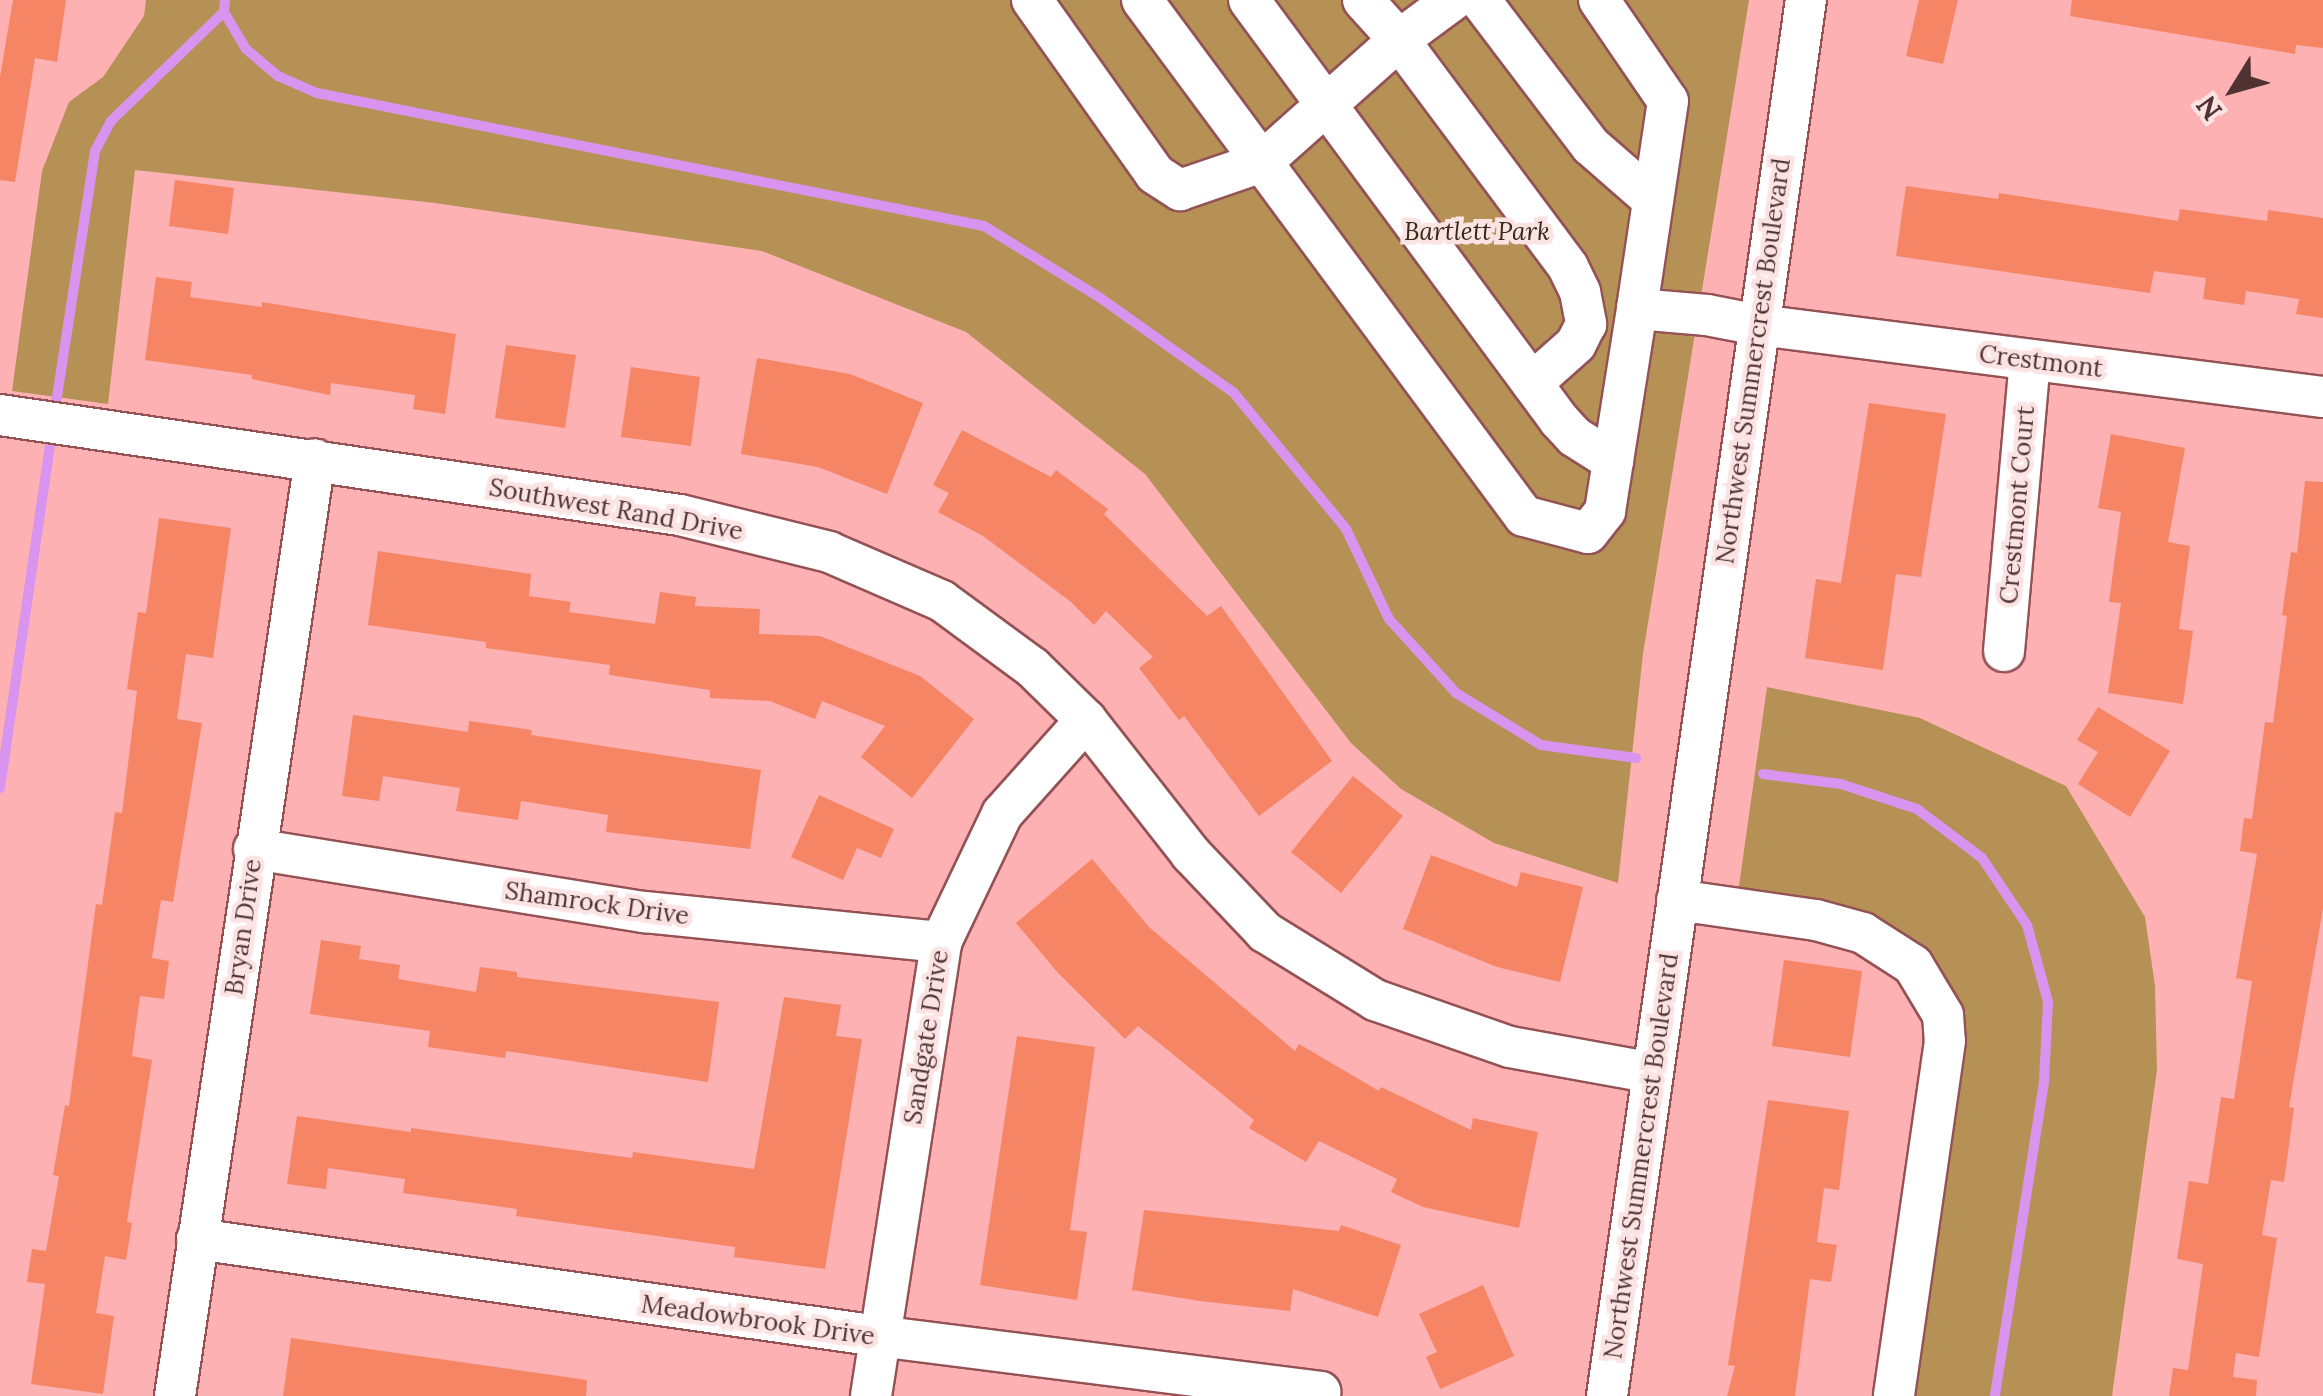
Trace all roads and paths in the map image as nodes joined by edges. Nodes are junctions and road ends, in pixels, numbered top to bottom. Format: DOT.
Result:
graph roads {
  1 [pos="1032,0"];
  2 [pos="1142,0"];
  3 [pos="1249,0"];
  4 [pos="1363,0"];
  5 [pos="1453,0"];
  6 [pos="1480,0"];
  7 [pos="1599,0"];
  8 [pos="1806,0"];
  9 [pos="1399,40"];
  10 [pos="1325,106"];
  11 [pos="1262,162"];
  12 [pos="1653,200"];
  13 [pos="1637,310"];
  14 [pos="1759,325"];
  15 [pos="2030,360"];
  16 [pos="1532,383"];
  17 [pos="2323,397"];
  18 [pos="2,415"];
  19 [pos="315,460"];
  20 [pos="1613,462"];
  21 [pos="2004,651"];
  22 [pos="1086,720"];
  23 [pos="254,849"];
  24 [pos="1677,900"];
  25 [pos="940,942"];
  26 [pos="1652,1073"];
  27 [pos="198,1240"];
  28 [pos="878,1336"];
  29 [pos="1320,1394"];
  30 [pos="175,1396"];
  31 [pos="870,1396"];
  32 [pos="1607,1396"];
  33 [pos="1894,1396"];
  1 -- 11 [label="street"];
  2 -- 11 [label="street"];
  3 -- 10 [label="street"];
  4 -- 9 [label="street"];
  5 -- 9 [label="street"];
  6 -- 12 [label="street"];
  7 -- 12 [label="street"];
  8 -- 14 [label="street, Northwest Summercrest Boulevard"];
  9 -- 10 [label="street"];
  9 -- 16 [label="street"];
  10 -- 11 [label="street"];
  10 -- 16 [label="street"];
  11 -- 20 [label="street"];
  12 -- 13 [label="street"];
  13 -- 14 [label="street, Crestmont"];
  13 -- 20 [label="street"];
  14 -- 15 [label="street, Crestmont"];
  14 -- 24 [label="street, Northwest Summercrest Boulevard"];
  15 -- 17 [label="street, Crestmont"];
  15 -- 21 [label="street, Crestmont Court"];
  16 -- 20 [label="street"];
  18 -- 19 [label="street, Southwest Rand Drive"];
  19 -- 22 [label="street, Southwest Rand Drive"];
  19 -- 23 [label="street, Bryan Drive"];
  22 -- 25 [label="street, Sandgate Drive"];
  22 -- 26 [label="street, Southwest Rand Drive"];
  23 -- 25 [label="street, Shamrock Drive"];
  23 -- 27 [label="street, Bryan Drive"];
  24 -- 26 [label="street, Northwest Summercrest Boulevard"];
  24 -- 33 [label="street"];
  25 -- 28 [label="street, Sandgate Drive"];
  26 -- 32 [label="street, Northwest Summercrest Boulevard"];
  27 -- 28 [label="street, Meadowbrook Drive"];
  27 -- 30 [label="street, Bryan Drive"];
  28 -- 29 [label="street, Meadowbrook Drive"];
  28 -- 31 [label="street, Sandgate Drive"];
}
